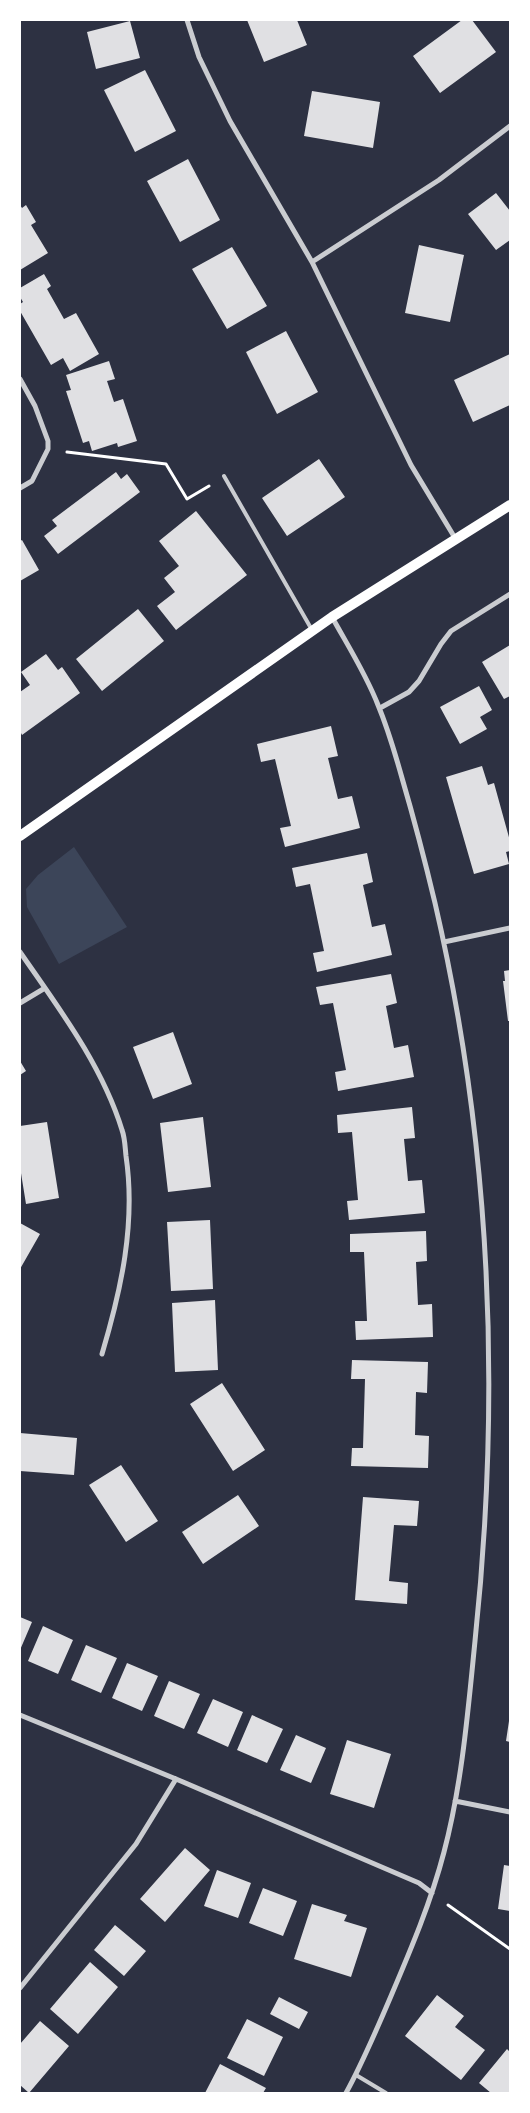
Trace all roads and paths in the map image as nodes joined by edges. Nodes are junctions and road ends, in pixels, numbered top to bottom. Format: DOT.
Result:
graph roads {
  1 [pos="187,20"];
  2 [pos="510,126"];
  3 [pos="312,262"];
  4 [pos="20,379"];
  5 [pos="48,449"];
  6 [pos="224,476"];
  7 [pos="20,488"];
  8 [pos="510,505"];
  9 [pos="455,538"];
  10 [pos="510,594"];
  11 [pos="332,617"];
  12 [pos="313,632"];
  13 [pos="380,708"];
  14 [pos="20,836"];
  15 [pos="510,928"];
  16 [pos="444,942"];
  17 [pos="20,952"];
  18 [pos="45,988"];
  19 [pos="20,1003"];
  20 [pos="102,1354"];
  21 [pos="20,1715"];
  22 [pos="176,1779"];
  23 [pos="456,1801"];
  24 [pos="510,1812"];
  25 [pos="432,1893"];
  26 [pos="510,1949"];
  27 [pos="20,1988"];
  28 [pos="356,2075"];
  29 [pos="346,2093"];
  30 [pos="386,2093"];
  1 -- 3 [label="street"];
  2 -- 3 [label="street"];
  3 -- 9 [label="street"];
  4 -- 5 [label="street"];
  5 -- 6 [label="path"];
  5 -- 7 [label="street"];
  6 -- 12 [label="lane"];
  8 -- 9 [label="main road"];
  9 -- 11 [label="main road"];
  10 -- 13 [label="street"];
  11 -- 12 [label="main road"];
  11 -- 13 [label="street"];
  12 -- 14 [label="main road"];
  13 -- 16 [label="street"];
  15 -- 16 [label="street"];
  16 -- 23 [label="street"];
  17 -- 18 [label="street"];
  18 -- 19 [label="street"];
  18 -- 20 [label="street"];
  21 -- 22 [label="street"];
  22 -- 25 [label="street"];
  22 -- 27 [label="street"];
  23 -- 24 [label="street"];
  23 -- 25 [label="street"];
  25 -- 26 [label="path"];
  25 -- 28 [label="street"];
  28 -- 29 [label="street"];
  28 -- 30 [label="lane"];
}
